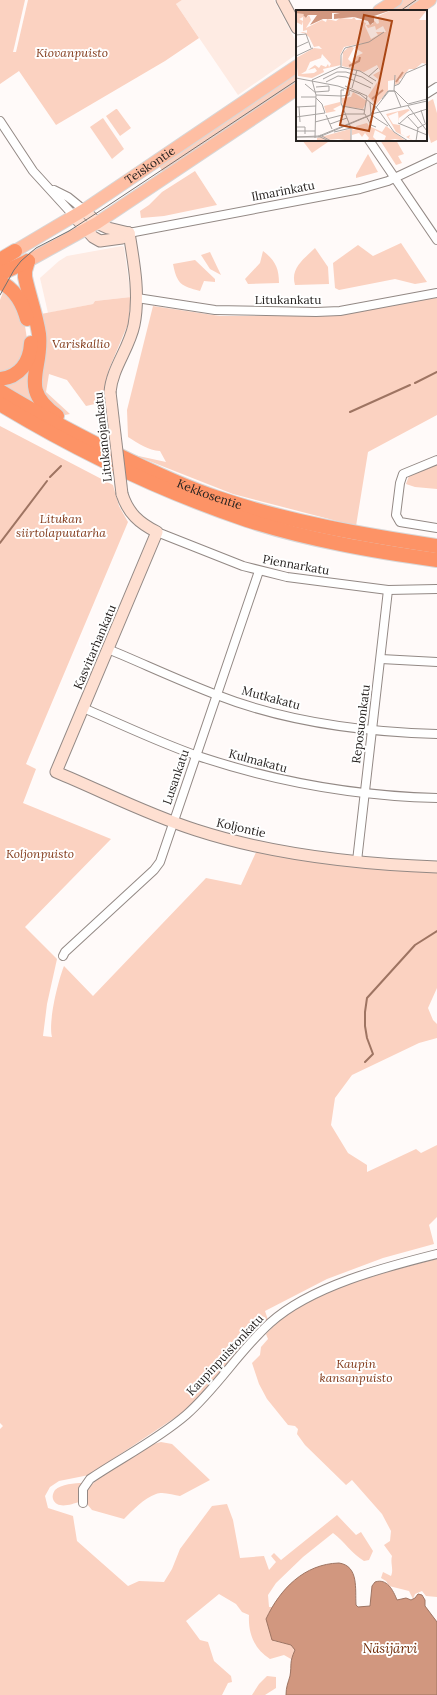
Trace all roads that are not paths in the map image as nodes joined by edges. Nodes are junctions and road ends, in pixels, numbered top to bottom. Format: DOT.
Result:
graph roads {
  1 [pos="282,0"];
  2 [pos="396,0"];
  3 [pos="430,0"];
  4 [pos="381,10"];
  5 [pos="415,10"];
  6 [pos="296,26"];
  7 [pos="296,67"];
  8 [pos="437,87"];
  9 [pos="296,91"];
  10 [pos="427,93"];
  11 [pos="0,121"];
  12 [pos="370,141"];
  13 [pos="437,158"];
  14 [pos="395,178"];
  15 [pos="50,188"];
  16 [pos="78,213"];
  17 [pos="97,223"];
  18 [pos="86,229"];
  19 [pos="129,233"];
  20 [pos="437,240"];
  21 [pos="15,251"];
  22 [pos="0,255"];
  23 [pos="0,260"];
  24 [pos="28,261"];
  25 [pos="0,274"];
  26 [pos="0,282"];
  27 [pos="437,292"];
  28 [pos="137,298"];
  29 [pos="0,379"];
  30 [pos="0,391"];
  31 [pos="0,404"];
  32 [pos="0,412"];
  33 [pos="71,431"];
  34 [pos="56,436"];
  35 [pos="437,460"];
  36 [pos="437,528"];
  37 [pos="157,532"];
  38 [pos="437,546"];
  39 [pos="437,560"];
  40 [pos="259,571"];
  41 [pos="437,589"];
  42 [pos="388,590"];
  43 [pos="108,649"];
  44 [pos="381,659"];
  45 [pos="437,662"];
  46 [pos="217,695"];
  47 [pos="83,708"];
  48 [pos="373,731"];
  49 [pos="437,734"];
  50 [pos="196,756"];
  51 [pos="54,770"];
  52 [pos="365,793"];
  53 [pos="437,798"];
  54 [pos="174,823"];
  55 [pos="357,861"];
  56 [pos="437,867"];
  57 [pos="63,956"];
  58 [pos="437,1254"];
  59 [pos="83,1503"];
  1 -- 6 [label="street"];
  2 -- 4 [label="main road"];
  3 -- 5 [label="main road"];
  7 -- 16 [label="main road, Teiskontie"];
  8 -- 10 [label="street"];
  9 -- 17 [label="main road, Teiskontie"];
  11 -- 15 [label="street"];
  12 -- 14 [label="street"];
  13 -- 14 [label="street, Ilmarinkatu"];
  14 -- 19 [label="street, Ilmarinkatu"];
  14 -- 20 [label="street"];
  15 -- 16 [label="street"];
  15 -- 16 [label="street"];
  16 -- 17 [label="street"];
  16 -- 18 [label="street"];
  16 -- 21 [label="main road, Teiskontie"];
  17 -- 18 [label="main road, Teiskontie"];
  17 -- 19 [label="street, Ilmarinkatu"];
  18 -- 19 [label="street, Ilmarinkatu"];
  18 -- 24 [label="main road, Teiskontie"];
  19 -- 28 [label="street, Litukanojankatu"];
  21 -- 22 [label="highway"];
  21 -- 23 [label="highway, Teiskontie"];
  24 -- 25 [label="highway, Teiskontie"];
  24 -- 33 [label="highway"];
  26 -- 29 [label="highway"];
  27 -- 28 [label="street, Litukankatu"];
  28 -- 37 [label="street, Litukanojankatu, bridge"];
  30 -- 33 [label="highway, Kekkosentie"];
  31 -- 34 [label="highway, Kekkosentie"];
  32 -- 34 [label="highway"];
  33 -- 38 [label="highway, Kekkosentie"];
  34 -- 39 [label="highway, Kekkosentie"];
  35 -- 36 [label="street"];
  37 -- 40 [label="street, Piennarkatu"];
  37 -- 43 [label="street, Kasvitarhankatu"];
  40 -- 42 [label="street, Piennarkatu"];
  40 -- 46 [label="street, Lusankatu"];
  41 -- 42 [label="street, Piennarkatu"];
  42 -- 44 [label="street, Reposuonkatu"];
  43 -- 46 [label="street, Mutkakatu"];
  43 -- 47 [label="street, Kasvitarhankatu"];
  44 -- 45 [label="street"];
  44 -- 48 [label="street, Reposuonkatu"];
  46 -- 48 [label="street, Mutkakatu"];
  46 -- 50 [label="street, Lusankatu"];
  47 -- 50 [label="street, Kulmakatu"];
  47 -- 51 [label="street, Kasvitarhankatu"];
  48 -- 49 [label="street, Mutkakatu"];
  48 -- 52 [label="street, Reposuonkatu"];
  50 -- 52 [label="street, Kulmakatu"];
  50 -- 54 [label="street, Lusankatu"];
  51 -- 54 [label="street, Koljontie"];
  52 -- 53 [label="street, Kulmakatu"];
  52 -- 55 [label="street, Reposuonkatu"];
  54 -- 55 [label="street, Koljontie"];
  54 -- 57 [label="street, Lusankatu"];
  55 -- 56 [label="street, Koljontie"];
  58 -- 59 [label="street, Kaupinpuistonkatu"];
}
